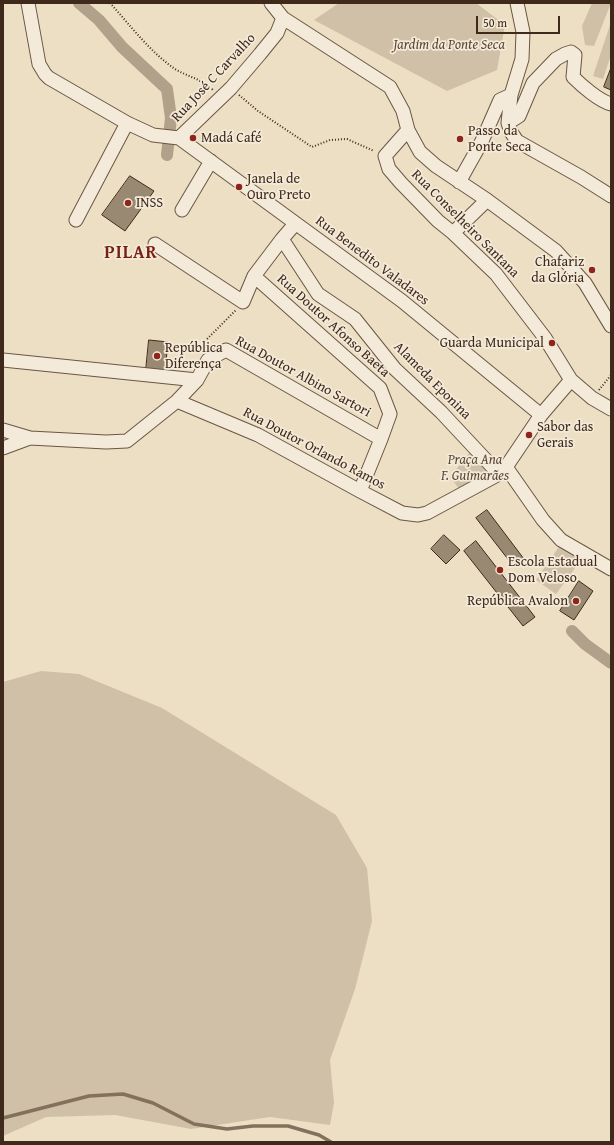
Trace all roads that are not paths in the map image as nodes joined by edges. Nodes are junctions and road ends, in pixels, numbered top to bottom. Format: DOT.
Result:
graph roads {
  1 [pos="28,3"];
  2 [pos="271,3"];
  3 [pos="517,3"];
  4 [pos="283,18"];
  5 [pos="511,95"];
  6 [pos="611,104"];
  7 [pos="127,123"];
  8 [pos="508,123"];
  9 [pos="408,130"];
  10 [pos="177,138"];
  11 [pos="210,161"];
  12 [pos="458,182"];
  13 [pos="611,196"];
  14 [pos="487,200"];
  15 [pos="182,210"];
  16 [pos="76,220"];
  17 [pos="295,224"];
  18 [pos="453,233"];
  19 [pos="282,239"];
  20 [pos="155,244"];
  21 [pos="254,276"];
  22 [pos="611,326"];
  23 [pos="3,360"];
  24 [pos="197,380"];
  25 [pos="571,380"];
  26 [pos="176,401"];
  27 [pos="611,409"];
  28 [pos="541,415"];
  29 [pos="3,430"];
  30 [pos="30,438"];
  31 [pos="381,440"];
  32 [pos="3,448"];
  33 [pos="503,470"];
  34 [pos="360,491"];
  35 [pos="611,570"];
  1 -- 7 [label="street"];
  2 -- 4 [label="street"];
  3 -- 5 [label="street"];
  4 -- 9 [label="street"];
  4 -- 10 [label="street, Rua José C Carvalho"];
  5 -- 8 [label="street"];
  5 -- 12 [label="street"];
  6 -- 8 [label="street"];
  7 -- 10 [label="street"];
  7 -- 16 [label="street"];
  8 -- 13 [label="street"];
  9 -- 12 [label="street"];
  9 -- 18 [label="street, Rua Conselheiro Santana"];
  10 -- 11 [label="street, Rua Benedito Valadares"];
  11 -- 15 [label="street"];
  11 -- 17 [label="street, Rua Benedito Valadares"];
  12 -- 14 [label="street"];
  14 -- 18 [label="street"];
  14 -- 22 [label="street"];
  17 -- 19 [label="street"];
  17 -- 28 [label="street, Rua Benedito Valadares"];
  18 -- 25 [label="street, Rua Conselheiro Santana"];
  19 -- 21 [label="street"];
  19 -- 33 [label="street, Alameda Eponina"];
  20 -- 21 [label="street"];
  21 -- 31 [label="street, Rua Doutor Afonso Baeta"];
  23 -- 24 [label="street"];
  24 -- 26 [label="street"];
  24 -- 31 [label="street, Rua Doutor Albino Sartori"];
  25 -- 27 [label="street, Rua Conselheiro Santana"];
  25 -- 28 [label="street"];
  26 -- 30 [label="street"];
  26 -- 34 [label="street, Rua Doutor Orlando Ramos"];
  28 -- 33 [label="street"];
  29 -- 30 [label="street"];
  30 -- 32 [label="street"];
  31 -- 34 [label="street, Rua Doutor Afonso Baeta"];
  33 -- 34 [label="street, Rua Doutor Orlando Ramos"];
  33 -- 35 [label="street, Alameda Eponina"];
}
